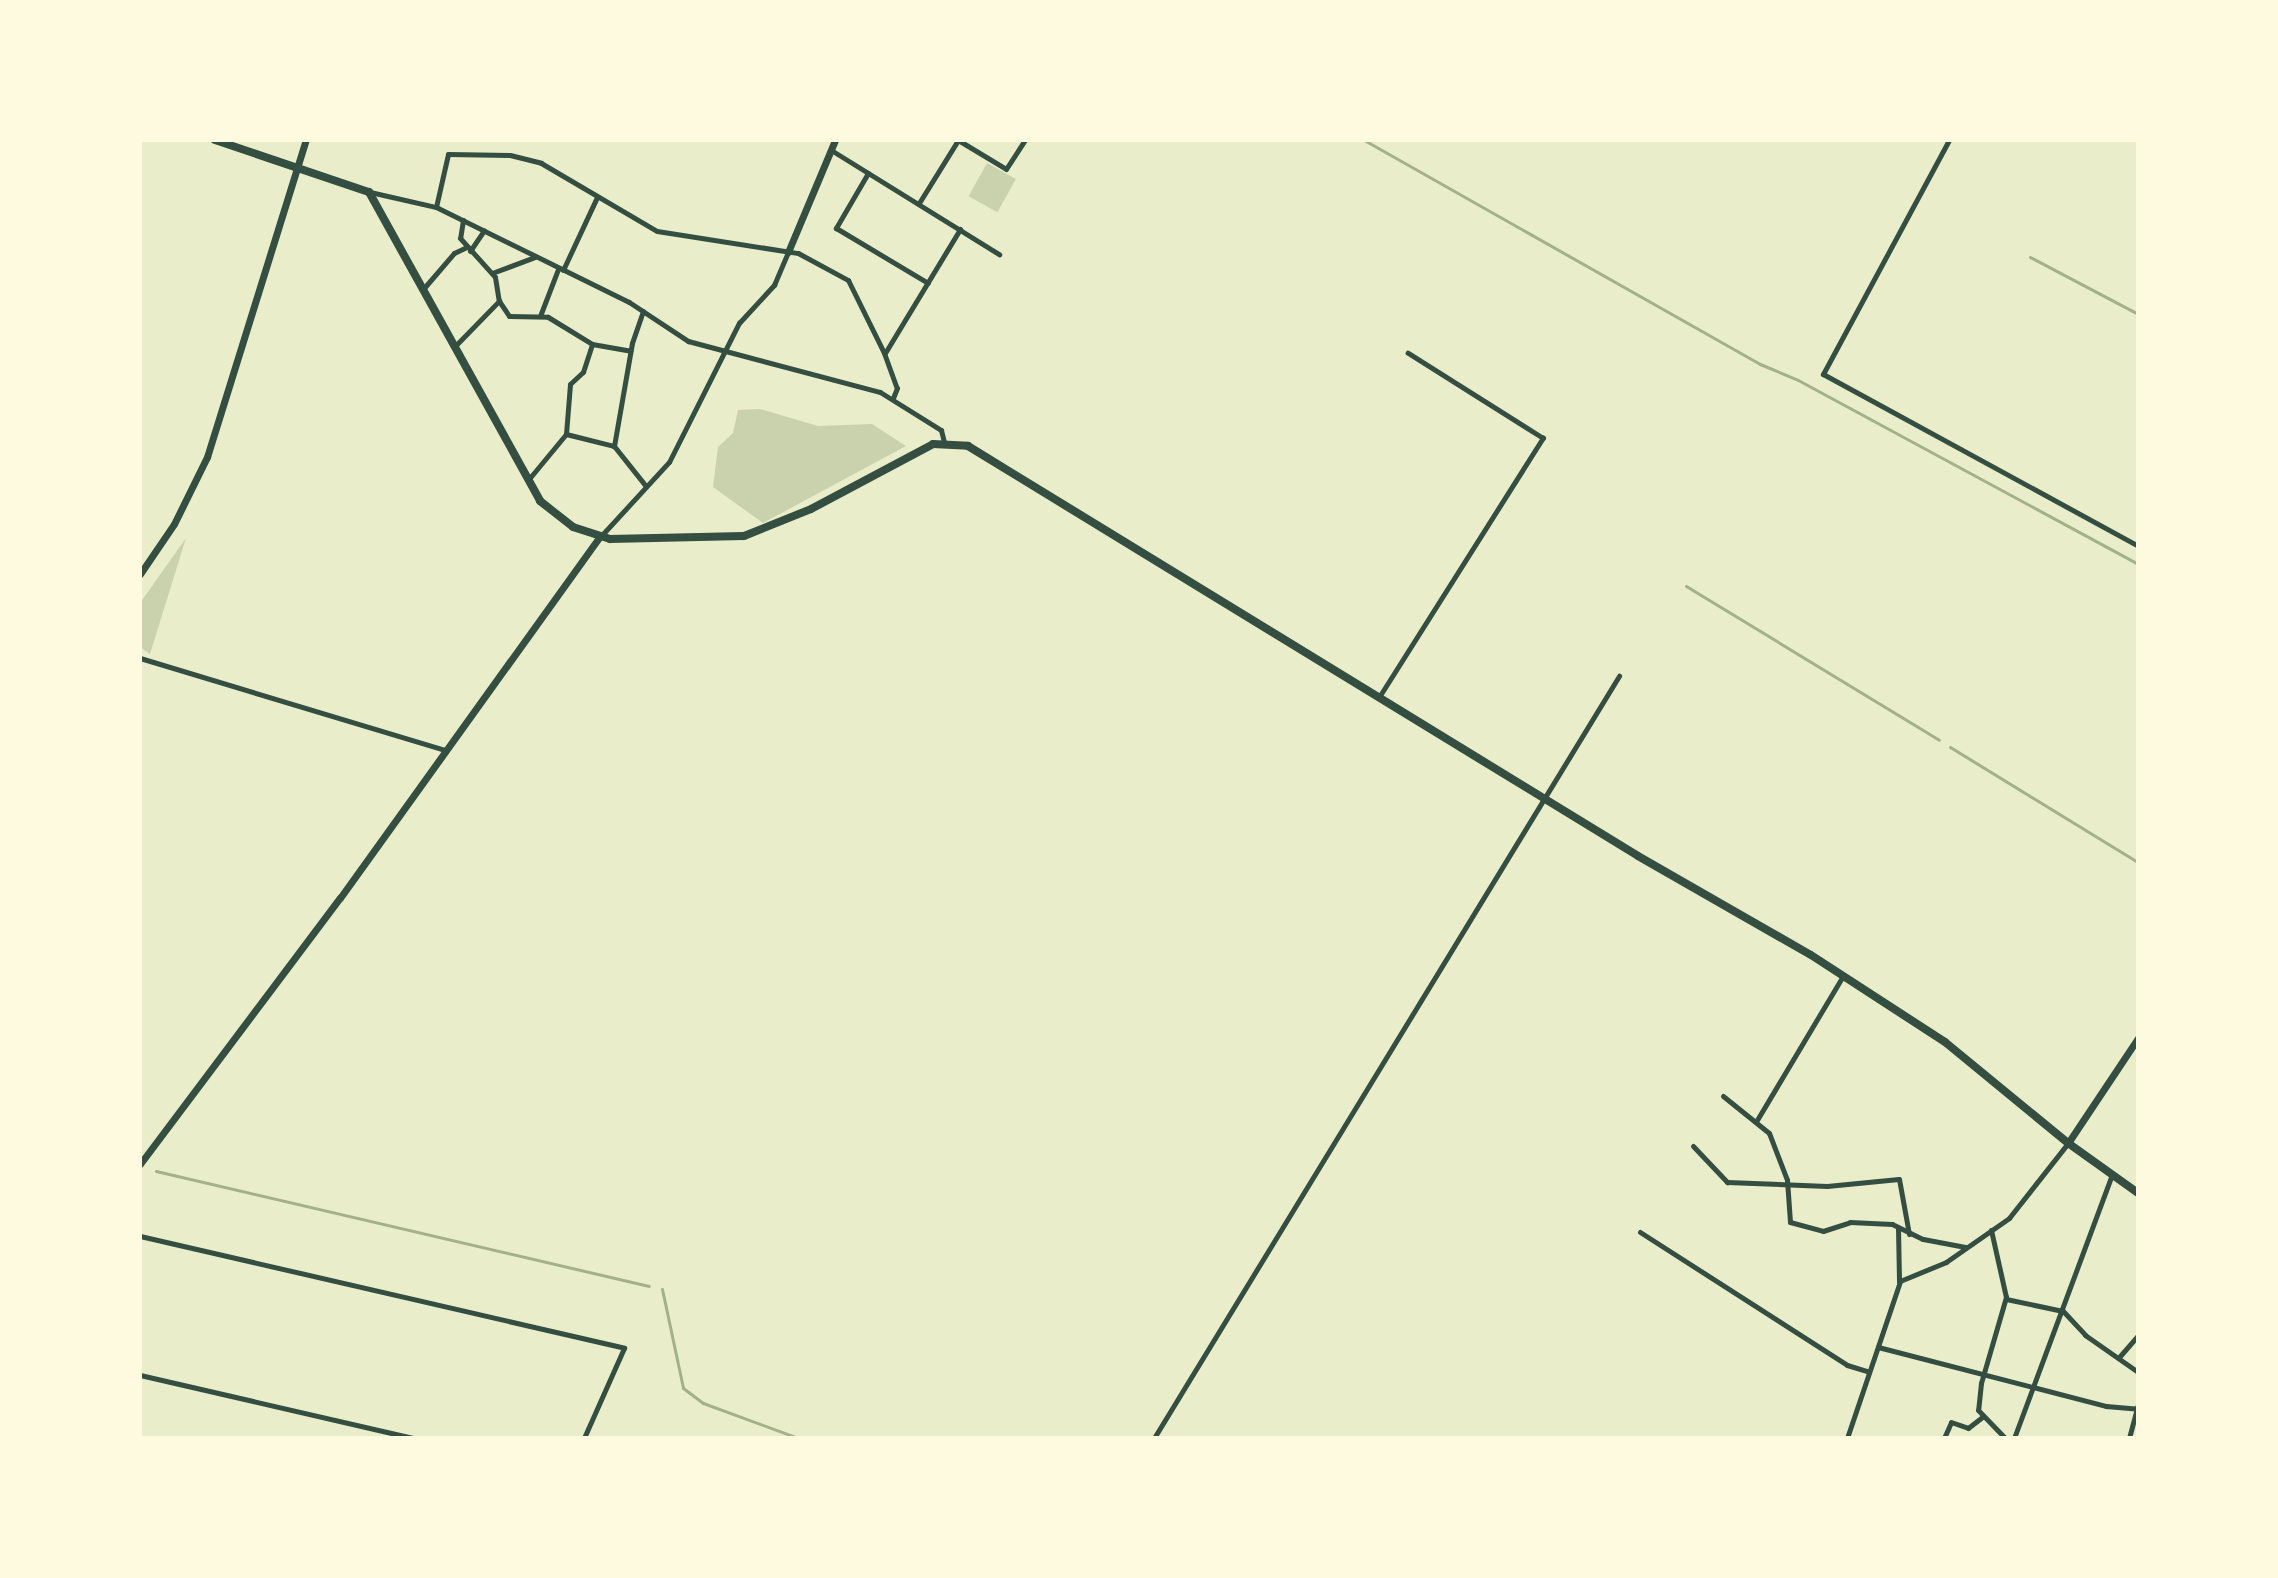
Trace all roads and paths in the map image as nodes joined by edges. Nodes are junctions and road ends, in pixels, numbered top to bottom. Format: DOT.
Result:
graph roads {
  1 [pos="215,140"];
  2 [pos="306,140"];
  3 [pos="835,140"];
  4 [pos="1025,140"];
  5 [pos="1949,140"];
  6 [pos="831,150"];
  7 [pos="298,165"];
  8 [pos="868,172"];
  9 [pos="369,192"];
  10 [pos="597,197"];
  11 [pos="919,203"];
  12 [pos="436,207"];
  13 [pos="463,220"];
  14 [pos="960,229"];
  15 [pos="484,230"];
  16 [pos="469,249"];
  17 [pos="788,252"];
  18 [pos="999,254"];
  19 [pos="535,257"];
  20 [pos="560,269"];
  21 [pos="492,273"];
  22 [pos="928,283"];
  23 [pos="424,288"];
  24 [pos="499,301"];
  25 [pos="643,311"];
  26 [pos="540,316"];
  27 [pos="592,344"];
  28 [pos="456,345"];
  29 [pos="630,351"];
  30 [pos="724,351"];
  31 [pos="884,353"];
  32 [pos="1408,353"];
  33 [pos="893,398"];
  34 [pos="566,434"];
  35 [pos="944,442"];
  36 [pos="614,446"];
  37 [pos="528,480"];
  38 [pos="645,485"];
  39 [pos="599,538"];
  40 [pos="2138,546"];
  41 [pos="140,574"];
  42 [pos="140,658"];
  43 [pos="1619,676"];
  44 [pos="1379,697"];
  45 [pos="445,750"];
  46 [pos="1543,797"];
  47 [pos="1843,976"];
  48 [pos="2138,1038"];
  49 [pos="1723,1096"];
  50 [pos="1757,1120"];
  51 [pos="2068,1143"];
  52 [pos="1693,1146"];
  53 [pos="140,1164"];
  54 [pos="2112,1174"];
  55 [pos="1788,1186"];
  56 [pos="2138,1193"];
  57 [pos="1898,1227"];
  58 [pos="1991,1230"];
  59 [pos="1640,1232"];
  60 [pos="1909,1234"];
  61 [pos="140,1236"];
  62 [pos="1966,1248"];
  63 [pos="1899,1286"];
  64 [pos="2006,1299"];
  65 [pos="2063,1311"];
  66 [pos="2138,1335"];
  67 [pos="1878,1347"];
  68 [pos="2120,1356"];
  69 [pos="1867,1371"];
  70 [pos="2138,1372"];
  71 [pos="1986,1373"];
  72 [pos="140,1375"];
  73 [pos="2036,1385"];
  74 [pos="2137,1407"];
  75 [pos="1982,1417"];
  76 [pos="413,1438"];
  77 [pos="584,1438"];
  78 [pos="1154,1438"];
  79 [pos="1847,1438"];
  80 [pos="1944,1438"];
  81 [pos="2005,1438"];
  82 [pos="2014,1438"];
  83 [pos="2129,1438"];
  1 -- 7 [label="main road"];
  2 -- 7 [label="street"];
  3 -- 6 [label="street"];
  4 -- 11 [label="street"];
  5 -- 40 [label="street"];
  6 -- 8 [label="street"];
  6 -- 17 [label="street"];
  7 -- 9 [label="main road"];
  7 -- 41 [label="street"];
  8 -- 11 [label="street"];
  8 -- 22 [label="street"];
  9 -- 12 [label="street"];
  9 -- 23 [label="main road"];
  10 -- 12 [label="street"];
  10 -- 17 [label="street"];
  10 -- 20 [label="street"];
  11 -- 14 [label="street"];
  12 -- 13 [label="street"];
  13 -- 15 [label="street"];
  13 -- 16 [label="street"];
  14 -- 18 [label="street"];
  14 -- 22 [label="street"];
  15 -- 16 [label="street"];
  15 -- 19 [label="street"];
  16 -- 21 [label="street"];
  16 -- 23 [label="street"];
  17 -- 30 [label="street"];
  17 -- 31 [label="street"];
  19 -- 20 [label="street"];
  19 -- 21 [label="street"];
  20 -- 25 [label="street"];
  20 -- 26 [label="street"];
  21 -- 24 [label="street"];
  22 -- 31 [label="street"];
  23 -- 28 [label="main road"];
  24 -- 26 [label="street"];
  24 -- 28 [label="street"];
  25 -- 29 [label="street"];
  25 -- 30 [label="street"];
  26 -- 27 [label="street"];
  27 -- 29 [label="street"];
  27 -- 34 [label="street"];
  28 -- 37 [label="main road"];
  29 -- 36 [label="street"];
  30 -- 33 [label="street"];
  30 -- 38 [label="street"];
  31 -- 33 [label="street"];
  32 -- 44 [label="street"];
  33 -- 35 [label="street"];
  34 -- 36 [label="street"];
  34 -- 37 [label="street"];
  35 -- 39 [label="main road"];
  35 -- 44 [label="main road"];
  36 -- 38 [label="street"];
  37 -- 39 [label="main road"];
  38 -- 39 [label="street"];
  39 -- 45 [label="street"];
  42 -- 45 [label="street"];
  43 -- 46 [label="street"];
  44 -- 46 [label="main road"];
  45 -- 53 [label="street"];
  46 -- 47 [label="main road"];
  46 -- 78 [label="street"];
  47 -- 50 [label="street"];
  47 -- 51 [label="main road"];
  48 -- 51 [label="street"];
  49 -- 50 [label="street"];
  50 -- 55 [label="street"];
  51 -- 54 [label="main road"];
  51 -- 58 [label="street"];
  52 -- 55 [label="street"];
  54 -- 56 [label="main road"];
  54 -- 65 [label="street"];
  55 -- 57 [label="street"];
  55 -- 60 [label="street"];
  57 -- 60 [label="street"];
  57 -- 63 [label="street"];
  58 -- 62 [label="street"];
  58 -- 64 [label="street"];
  59 -- 69 [label="street"];
  60 -- 62 [label="street"];
  61 -- 77 [label="street"];
  62 -- 63 [label="street"];
  63 -- 67 [label="street"];
  64 -- 65 [label="street"];
  64 -- 71 [label="street"];
  65 -- 68 [label="street"];
  65 -- 73 [label="street"];
  66 -- 68 [label="street"];
  67 -- 69 [label="street"];
  67 -- 71 [label="street"];
  68 -- 70 [label="street"];
  69 -- 79 [label="street"];
  71 -- 73 [label="street"];
  71 -- 75 [label="street"];
  72 -- 76 [label="street"];
  73 -- 74 [label="street"];
  73 -- 82 [label="street"];
  74 -- 83 [label="street"];
  75 -- 80 [label="street"];
  75 -- 81 [label="street"];
}
